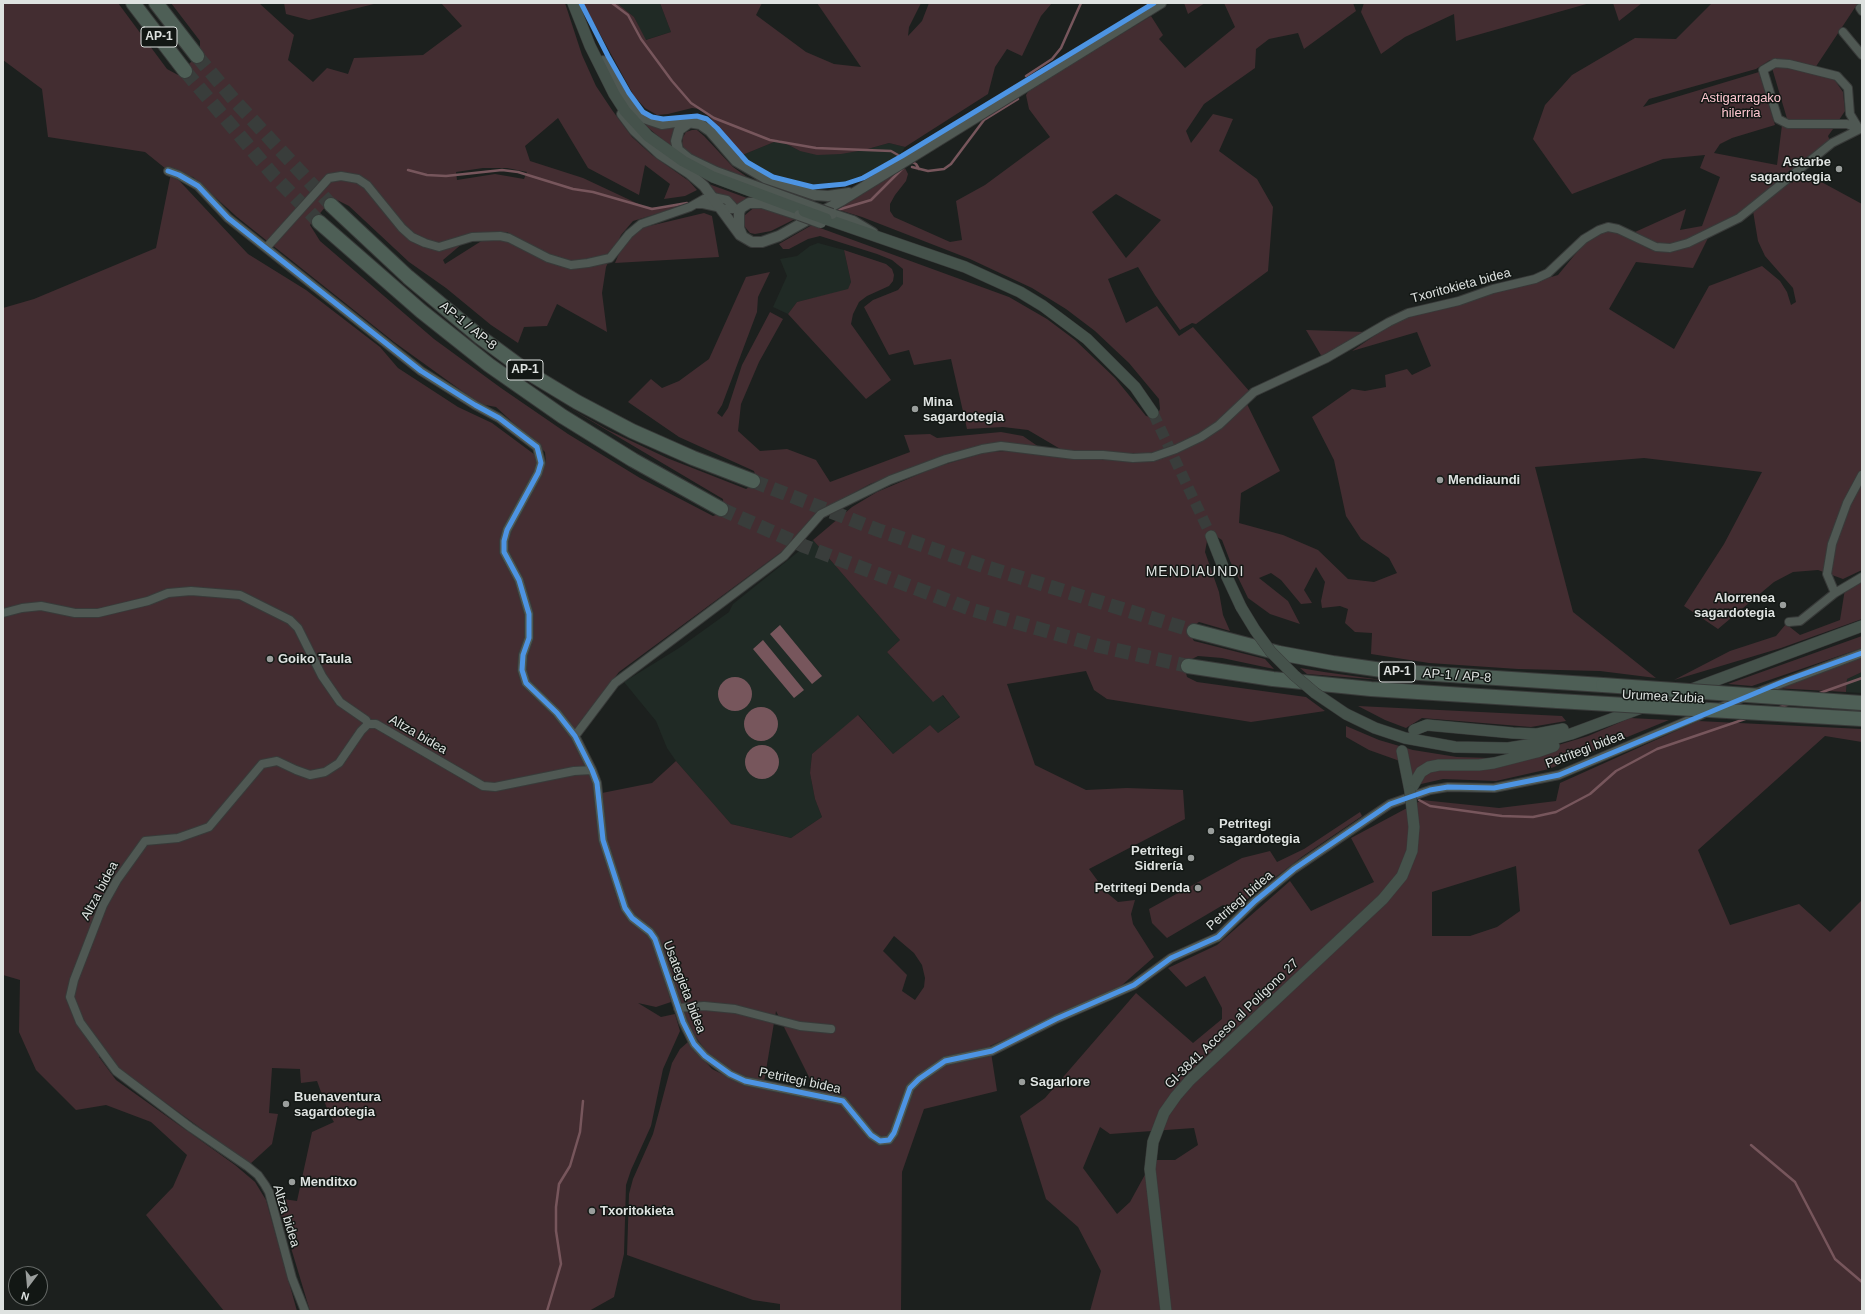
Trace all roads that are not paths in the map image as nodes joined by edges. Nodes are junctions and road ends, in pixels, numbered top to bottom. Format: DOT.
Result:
graph roads {
  1 [pos="133,3"];
  2 [pos="156,3"];
  3 [pos="573,3"];
  4 [pos="1161,3"];
  5 [pos="1843,32"];
  6 [pos="590,46"];
  7 [pos="1862,55"];
  8 [pos="197,56"];
  9 [pos="185,71"];
  10 [pos="614,94"];
  11 [pos="690,122"];
  12 [pos="1861,129"];
  13 [pos="168,171"];
  14 [pos="867,184"];
  15 [pos="704,186"];
  16 [pos="792,188"];
  17 [pos="713,197"];
  18 [pos="698,202"];
  19 [pos="331,205"];
  20 [pos="827,206"];
  21 [pos="721,208"];
  22 [pos="739,210"];
  23 [pos="807,212"];
  24 [pos="319,222"];
  25 [pos="745,238"];
  26 [pos="266,248"];
  27 [pos="947,261"];
  28 [pos="1153,413"];
  29 [pos="1862,475"];
  30 [pos="753,481"];
  31 [pos="721,509"];
  32 [pos="1212,536"];
  33 [pos="1862,577"];
  34 [pos="1835,593"];
  35 [pos="3,613"];
  36 [pos="1789,622"];
  37 [pos="1862,626"];
  38 [pos="1194,631"];
  39 [pos="1862,654"];
  40 [pos="1188,666"];
  41 [pos="1604,685"];
  42 [pos="1558,701"];
  43 [pos="1862,703"];
  44 [pos="1862,719"];
  45 [pos="1606,720"];
  46 [pos="368,724"];
  47 [pos="1414,730"];
  48 [pos="1571,734"];
  49 [pos="575,736"];
  50 [pos="1402,751"];
  51 [pos="592,770"];
  52 [pos="1410,791"];
  53 [pos="678,1008"];
  54 [pos="832,1029"];
  55 [pos="705,1056"];
  56 [pos="305,1311"];
  57 [pos="1166,1311"];
  1 -- 9 [label="highway, AP-1"];
  2 -- 8 [label="highway, AP-1"];
  3 -- 6 [label="main road"];
  4 -- 14 [label="street"];
  5 -- 7 [label="street"];
  6 -- 10 [label="main road"];
  6 -- 11 [label="street"];
  10 -- 15 [label="street"];
  10 -- 23 [label="main road"];
  11 -- 16 [label="street"];
  11 -- 23 [label="street"];
  12 -- 12 [label="street"];
  12 -- 49 [label="street, Txoritokieta bidea"];
  13 -- 26 [label="street"];
  14 -- 20 [label="street"];
  14 -- 20 [label="street"];
  15 -- 17 [label="street"];
  15 -- 18 [label="street"];
  16 -- 20 [label="street"];
  16 -- 20 [label="street"];
  17 -- 18 [label="street"];
  17 -- 21 [label="street"];
  17 -- 22 [label="street"];
  18 -- 21 [label="street"];
  18 -- 26 [label="street"];
  19 -- 30 [label="highway, AP-1 / AP-8 / AP-1"];
  20 -- 23 [label="main road, bridge"];
  20 -- 27 [label="main road"];
  20 -- 27 [label="street"];
  21 -- 22 [label="street"];
  21 -- 25 [label="street"];
  22 -- 23 [label="street"];
  22 -- 25 [label="street"];
  23 -- 25 [label="street"];
  24 -- 31 [label="highway, AP-1 / AP-8 / AP-1"];
  26 -- 49 [label="street, Usategieta bidea"];
  27 -- 28 [label="main road"];
  29 -- 34 [label="street"];
  32 -- 48 [label="main road, bridge"];
  33 -- 34 [label="street"];
  34 -- 36 [label="street"];
  35 -- 46 [label="street"];
  37 -- 45 [label="main road"];
  38 -- 41 [label="highway, AP-1 / AP-8 / AP-1"];
  39 -- 55 [label="street, Petritegi bidea"];
  40 -- 42 [label="highway, AP-1 / AP-8 / AP-1"];
  41 -- 43 [label="highway, Urumea Zubia / AP-1, bridge"];
  42 -- 44 [label="highway, Urumea Zubia / AP-1, bridge"];
  45 -- 47 [label="main road"];
  45 -- 48 [label="main road"];
  46 -- 51 [label="street, Altza bidea"];
  46 -- 56 [label="street, Altza bidea"];
  48 -- 52 [label="main road"];
  49 -- 51 [label="street, Usategieta bidea"];
  50 -- 52 [label="main road, GI-3841 Acceso al Polígono 27"];
  51 -- 53 [label="street, Usategieta bidea"];
  52 -- 57 [label="main road, GI-3841 Acceso al Polígono 27, bridge"];
  53 -- 54 [label="street"];
  53 -- 55 [label="street, Usategieta bidea"];
}
